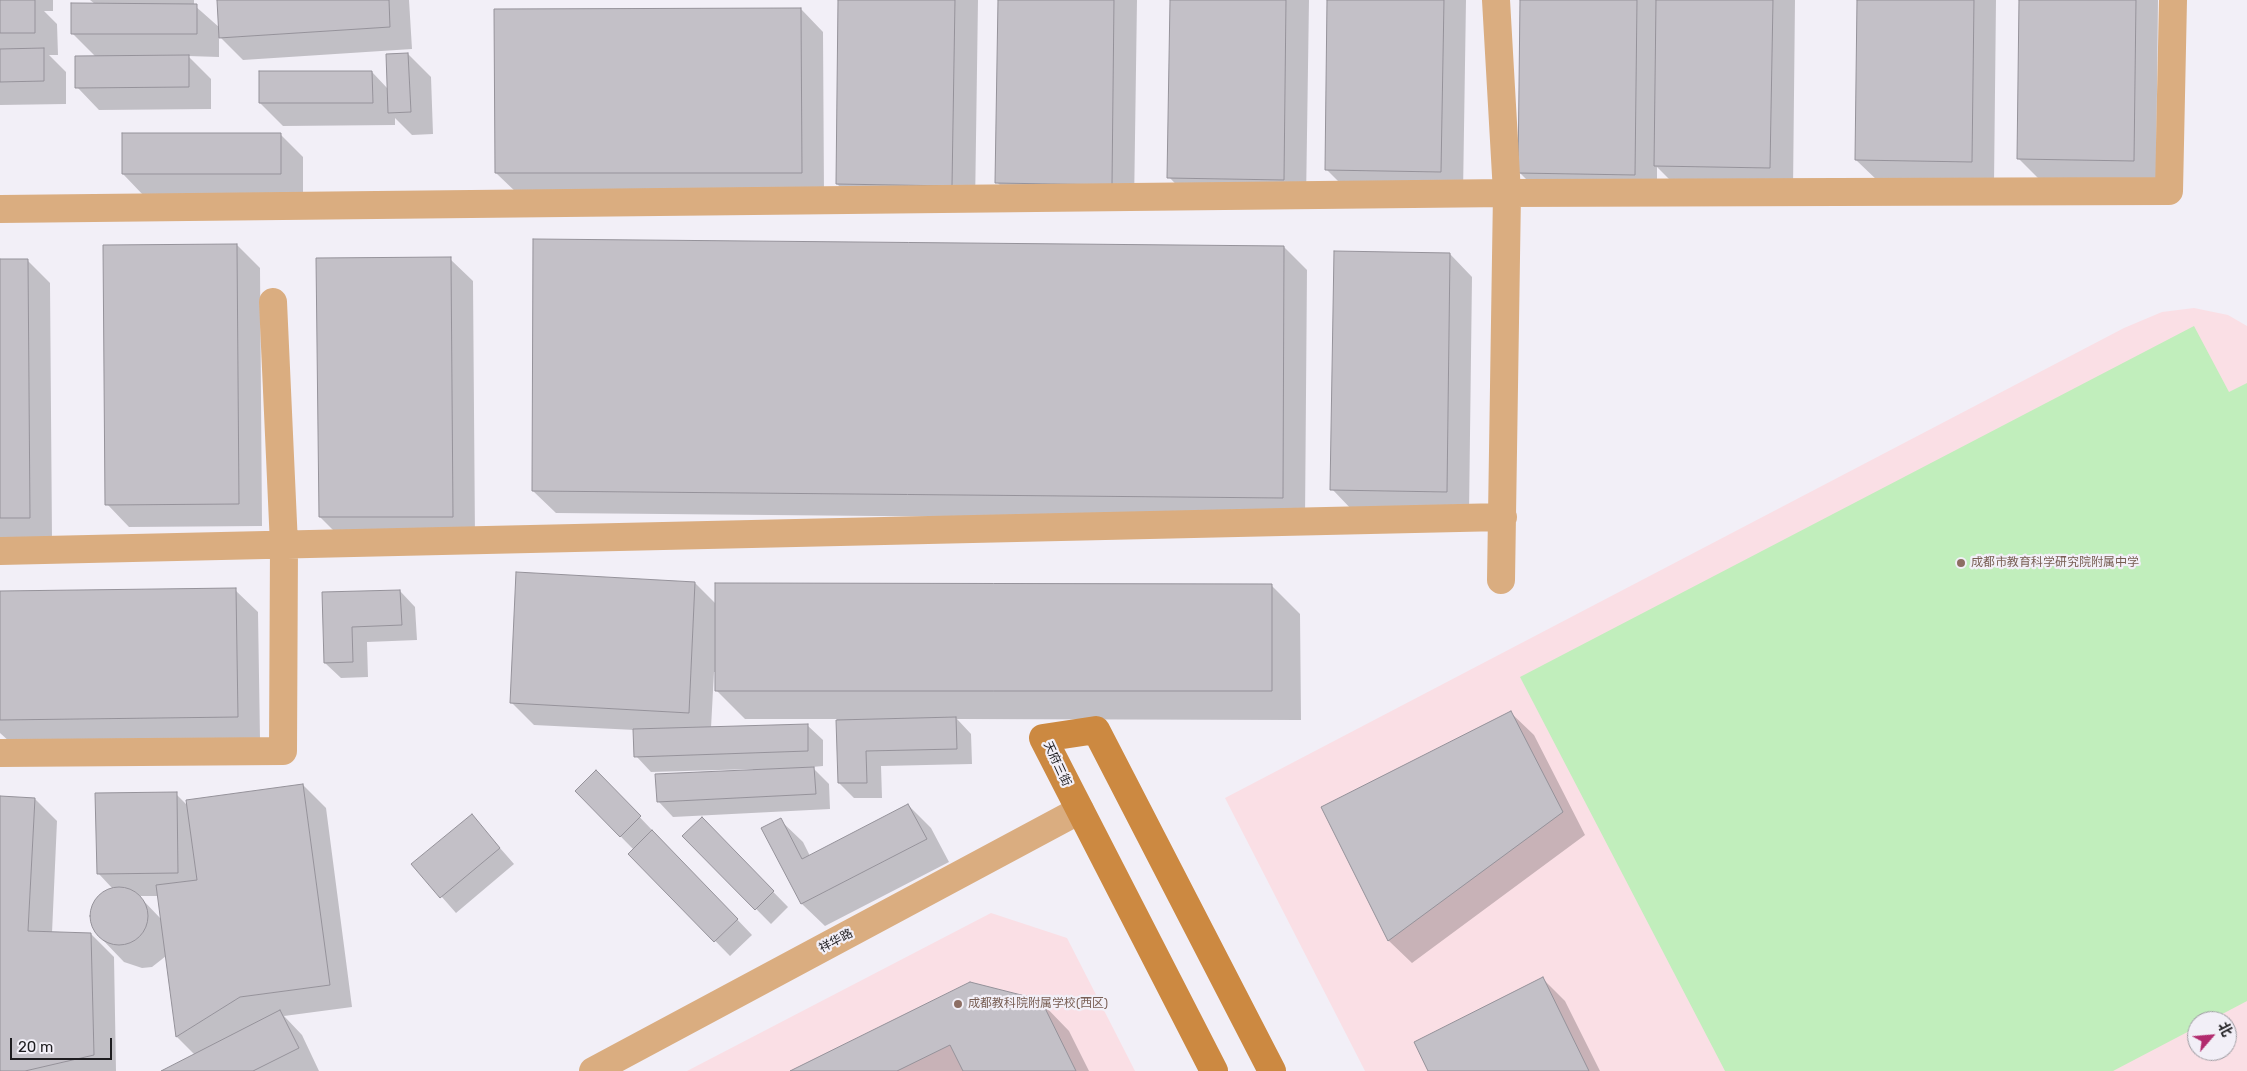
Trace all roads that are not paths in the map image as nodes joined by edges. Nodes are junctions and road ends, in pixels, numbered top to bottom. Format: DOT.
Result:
graph roads {
  1 [pos="1496,0"];
  2 [pos="2173,0"];
  3 [pos="1507,193"];
  4 [pos="0,208"];
  5 [pos="273,302"];
  6 [pos="1503,517"];
  7 [pos="284,545"];
  8 [pos="0,551"];
  9 [pos="1501,580"];
  10 [pos="0,753"];
  11 [pos="1080,810"];
  12 [pos="593,1071"];
  13 [pos="1214,1071"];
  14 [pos="1272,1071"];
  1 -- 3 [label="street"];
  2 -- 3 [label="street"];
  3 -- 4 [label="street"];
  3 -- 6 [label="street"];
  5 -- 7 [label="street"];
  6 -- 7 [label="street"];
  6 -- 9 [label="street"];
  7 -- 8 [label="street"];
  7 -- 10 [label="street"];
  11 -- 12 [label="street, 祥华路"];
  11 -- 13 [label="street, 天府三街"];
  11 -- 14 [label="street, 天府三街"];
}
